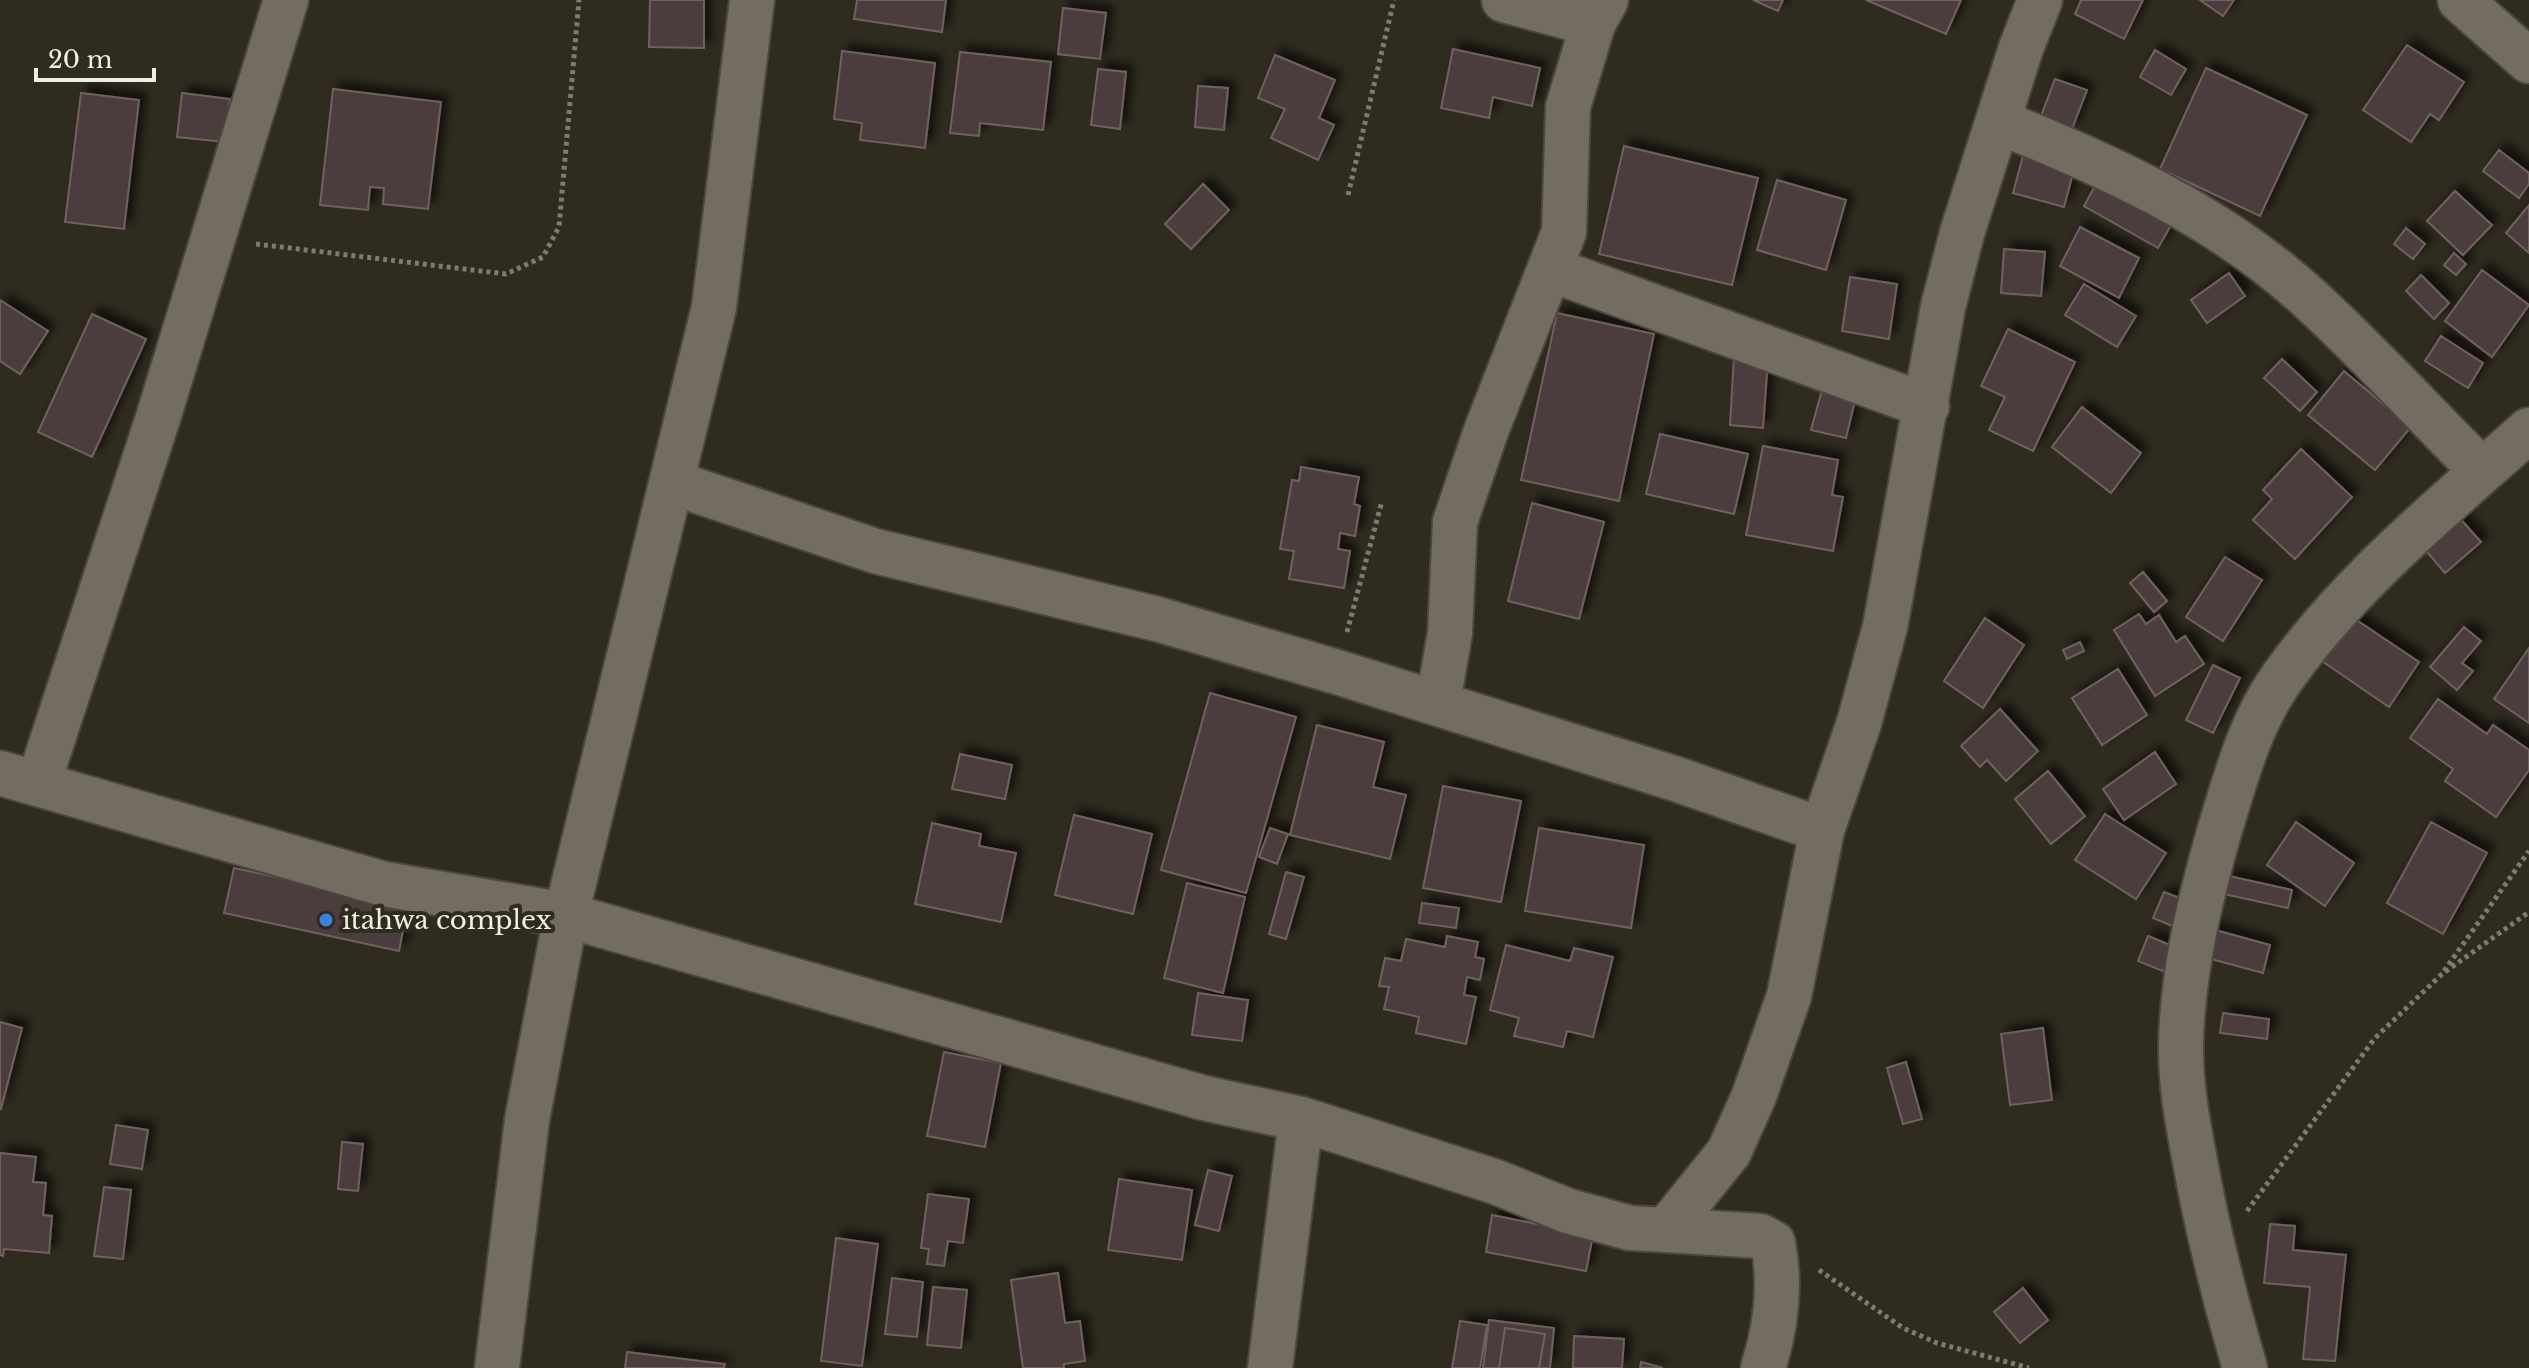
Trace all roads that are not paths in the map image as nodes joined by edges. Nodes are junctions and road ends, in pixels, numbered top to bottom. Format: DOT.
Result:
graph roads {
  1 [pos="286,0"];
  2 [pos="752,0"];
  3 [pos="1504,0"];
  4 [pos="2040,0"];
  5 [pos="2460,0"];
  6 [pos="1600,12"];
  7 [pos="2529,61"];
  8 [pos="1999,122"];
  9 [pos="1550,269"];
  10 [pos="1927,406"];
  11 [pos="2529,430"];
  12 [pos="2482,471"];
  13 [pos="674,483"];
  14 [pos="1438,702"];
  15 [pos="19,777"];
  16 [pos="1822,830"];
  17 [pos="566,915"];
  18 [pos="1301,1119"];
  19 [pos="1666,1230"];
  20 [pos="497,1368"];
  21 [pos="1270,1368"];
  22 [pos="1763,1368"];
  23 [pos="2245,1368"];
  1 -- 15 [label="street"];
  2 -- 13 [label="street"];
  3 -- 6 [label="street"];
  4 -- 8 [label="street"];
  5 -- 7 [label="street"];
  6 -- 9 [label="street"];
  8 -- 10 [label="street"];
  8 -- 12 [label="street"];
  9 -- 10 [label="street"];
  9 -- 14 [label="street"];
  10 -- 16 [label="street"];
  11 -- 12 [label="street"];
  12 -- 23 [label="street"];
  13 -- 14 [label="street"];
  13 -- 17 [label="street"];
  14 -- 16 [label="street"];
  15 -- 17 [label="street"];
  16 -- 19 [label="street"];
  17 -- 18 [label="street"];
  17 -- 20 [label="street"];
  18 -- 19 [label="street"];
  18 -- 21 [label="street"];
  19 -- 22 [label="street"];
}
